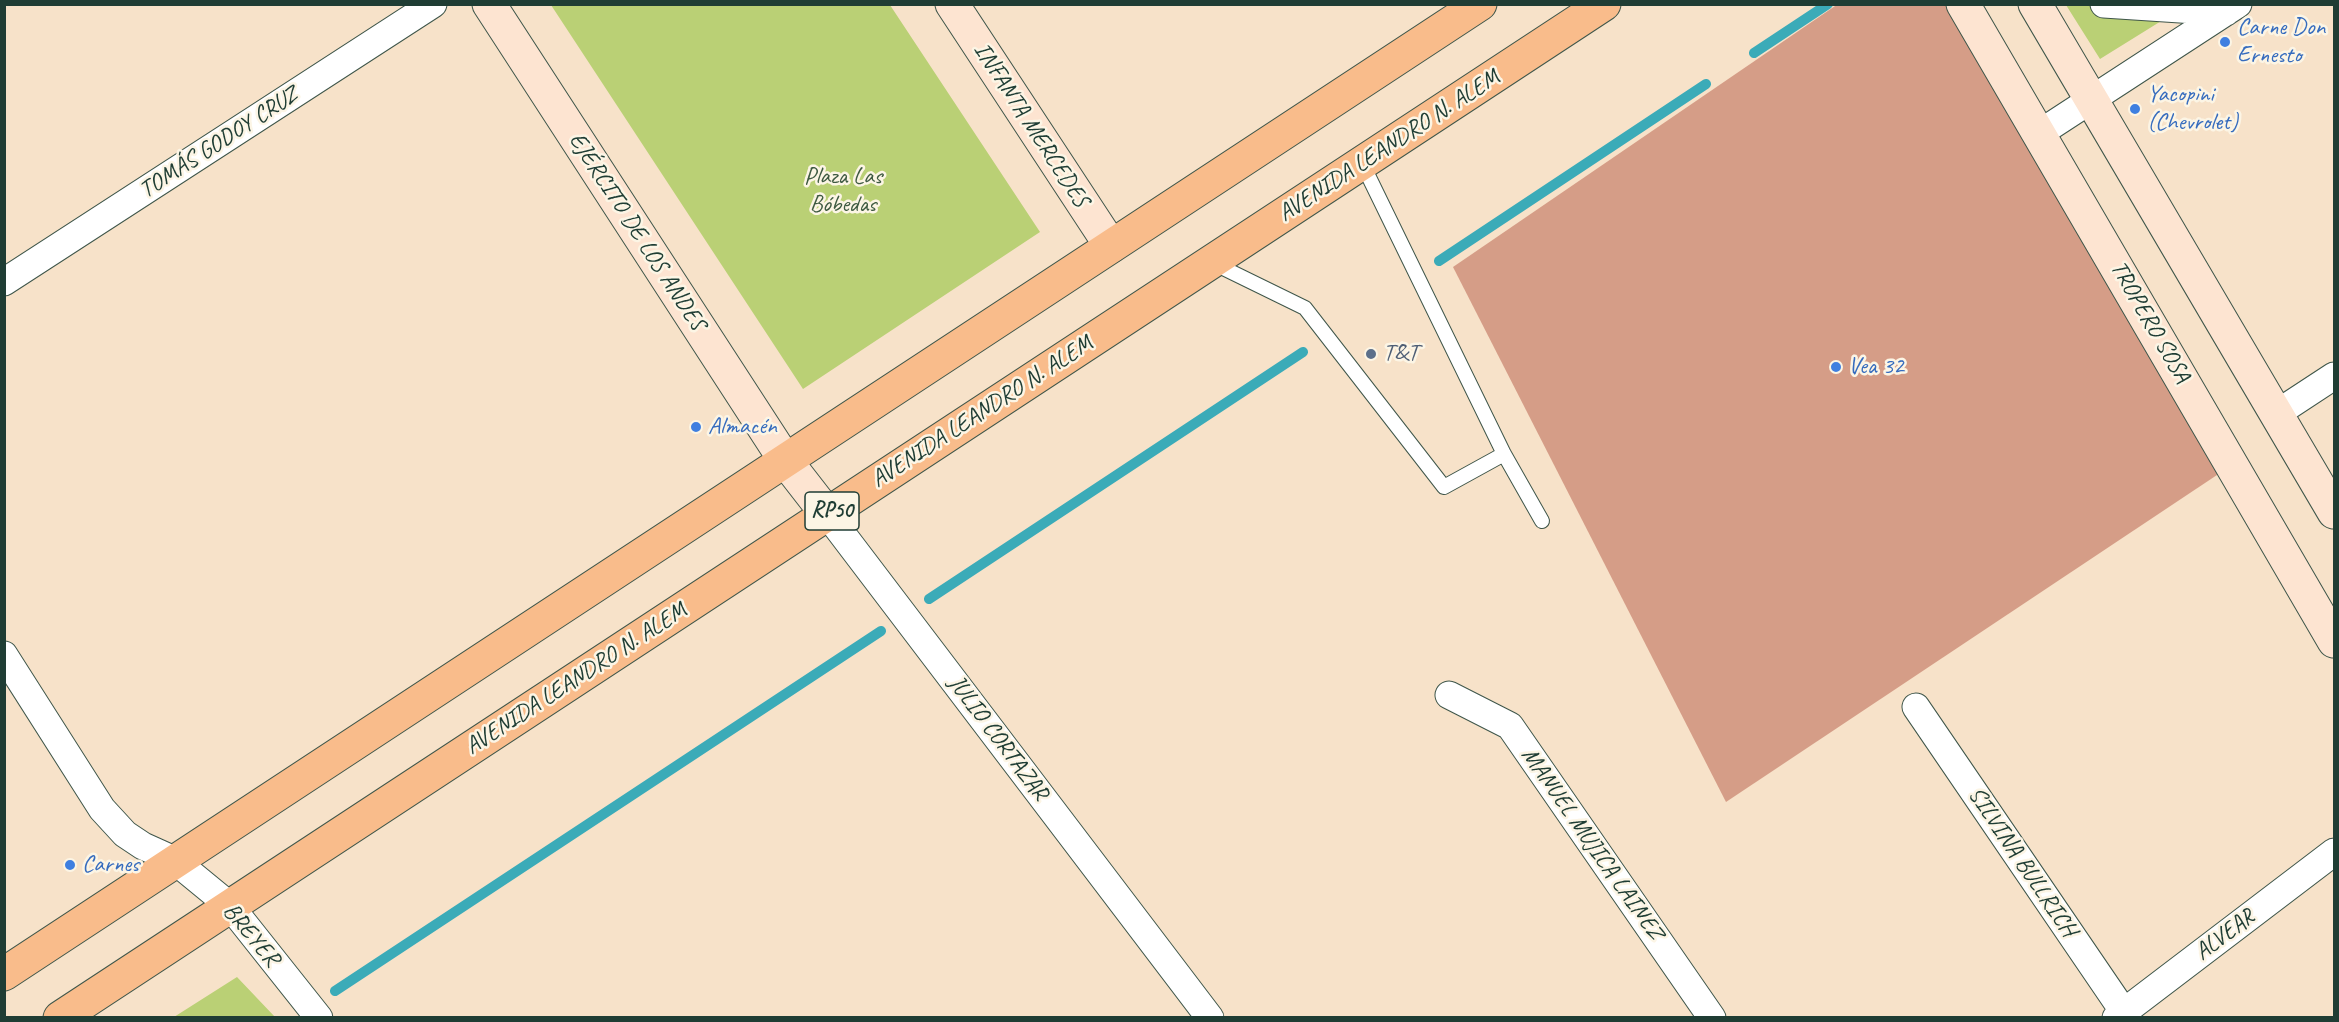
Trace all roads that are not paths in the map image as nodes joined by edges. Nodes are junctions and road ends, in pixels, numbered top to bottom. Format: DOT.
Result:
graph roads {
  1 [pos="433,4"];
  2 [pos="489,4"];
  3 [pos="952,4"];
  4 [pos="1480,4"];
  5 [pos="1604,4"];
  6 [pos="1963,4"];
  7 [pos="2035,4"];
  8 [pos="2104,4"];
  9 [pos="2232,8"];
  10 [pos="2092,99"];
  11 [pos="2040,133"];
  12 [pos="1362,163"];
  13 [pos="1111,246"];
  14 [pos="1211,262"];
  15 [pos="4,282"];
  16 [pos="2334,376"];
  17 [pos="2277,414"];
  18 [pos="1504,454"];
  19 [pos="785,460"];
  20 [pos="2334,512"];
  21 [pos="828,514"];
  22 [pos="1542,521"];
  23 [pos="2334,641"];
  24 [pos="4,655"];
  25 [pos="1449,695"];
  26 [pos="1916,707"];
  27 [pos="2334,852"];
  28 [pos="174,860"];
  29 [pos="230,906"];
  30 [pos="4,974"];
  31 [pos="2122,1015"];
  32 [pos="60,1017"];
  33 [pos="320,1017"];
  34 [pos="1210,1017"];
  35 [pos="1713,1017"];
  1 -- 15 [label="street, TOMÁS GODOY CRUZ"];
  2 -- 19 [label="street, EJÉRCITO DE LOS ANDES"];
  3 -- 13 [label="street, INFANTA MERCEDES"];
  4 -- 13 [label="main road"];
  5 -- 12 [label="main road, AVENIDA LEANDRO N. ALEM / RP50"];
  6 -- 11 [label="street, TROPERO SOSA"];
  7 -- 10 [label="street"];
  8 -- 9 [label="street"];
  9 -- 10 [label="street"];
  10 -- 11 [label="street"];
  10 -- 17 [label="street"];
  11 -- 23 [label="street, TROPERO SOSA"];
  12 -- 14 [label="main road, AVENIDA LEANDRO N. ALEM / RP50"];
  12 -- 18 [label="lane"];
  13 -- 19 [label="main road"];
  14 -- 18 [label="lane"];
  14 -- 21 [label="main road, AVENIDA LEANDRO N. ALEM / RP50"];
  16 -- 17 [label="street"];
  17 -- 20 [label="street"];
  18 -- 22 [label="lane"];
  19 -- 21 [label="street, JULIO CORTAZAR"];
  19 -- 28 [label="main road"];
  21 -- 29 [label="main road, AVENIDA LEANDRO N. ALEM / RP50"];
  21 -- 34 [label="street, JULIO CORTAZAR"];
  24 -- 28 [label="street, BREYER"];
  25 -- 35 [label="street, MANUEL MUJICA LAINEZ"];
  26 -- 31 [label="street, SILVINA BULLRICH"];
  27 -- 31 [label="street, ALVEAR"];
  28 -- 29 [label="street, BREYER"];
  28 -- 30 [label="main road"];
  29 -- 32 [label="main road, AVENIDA LEANDRO N. ALEM / RP50"];
  29 -- 33 [label="street, BREYER"];
}
